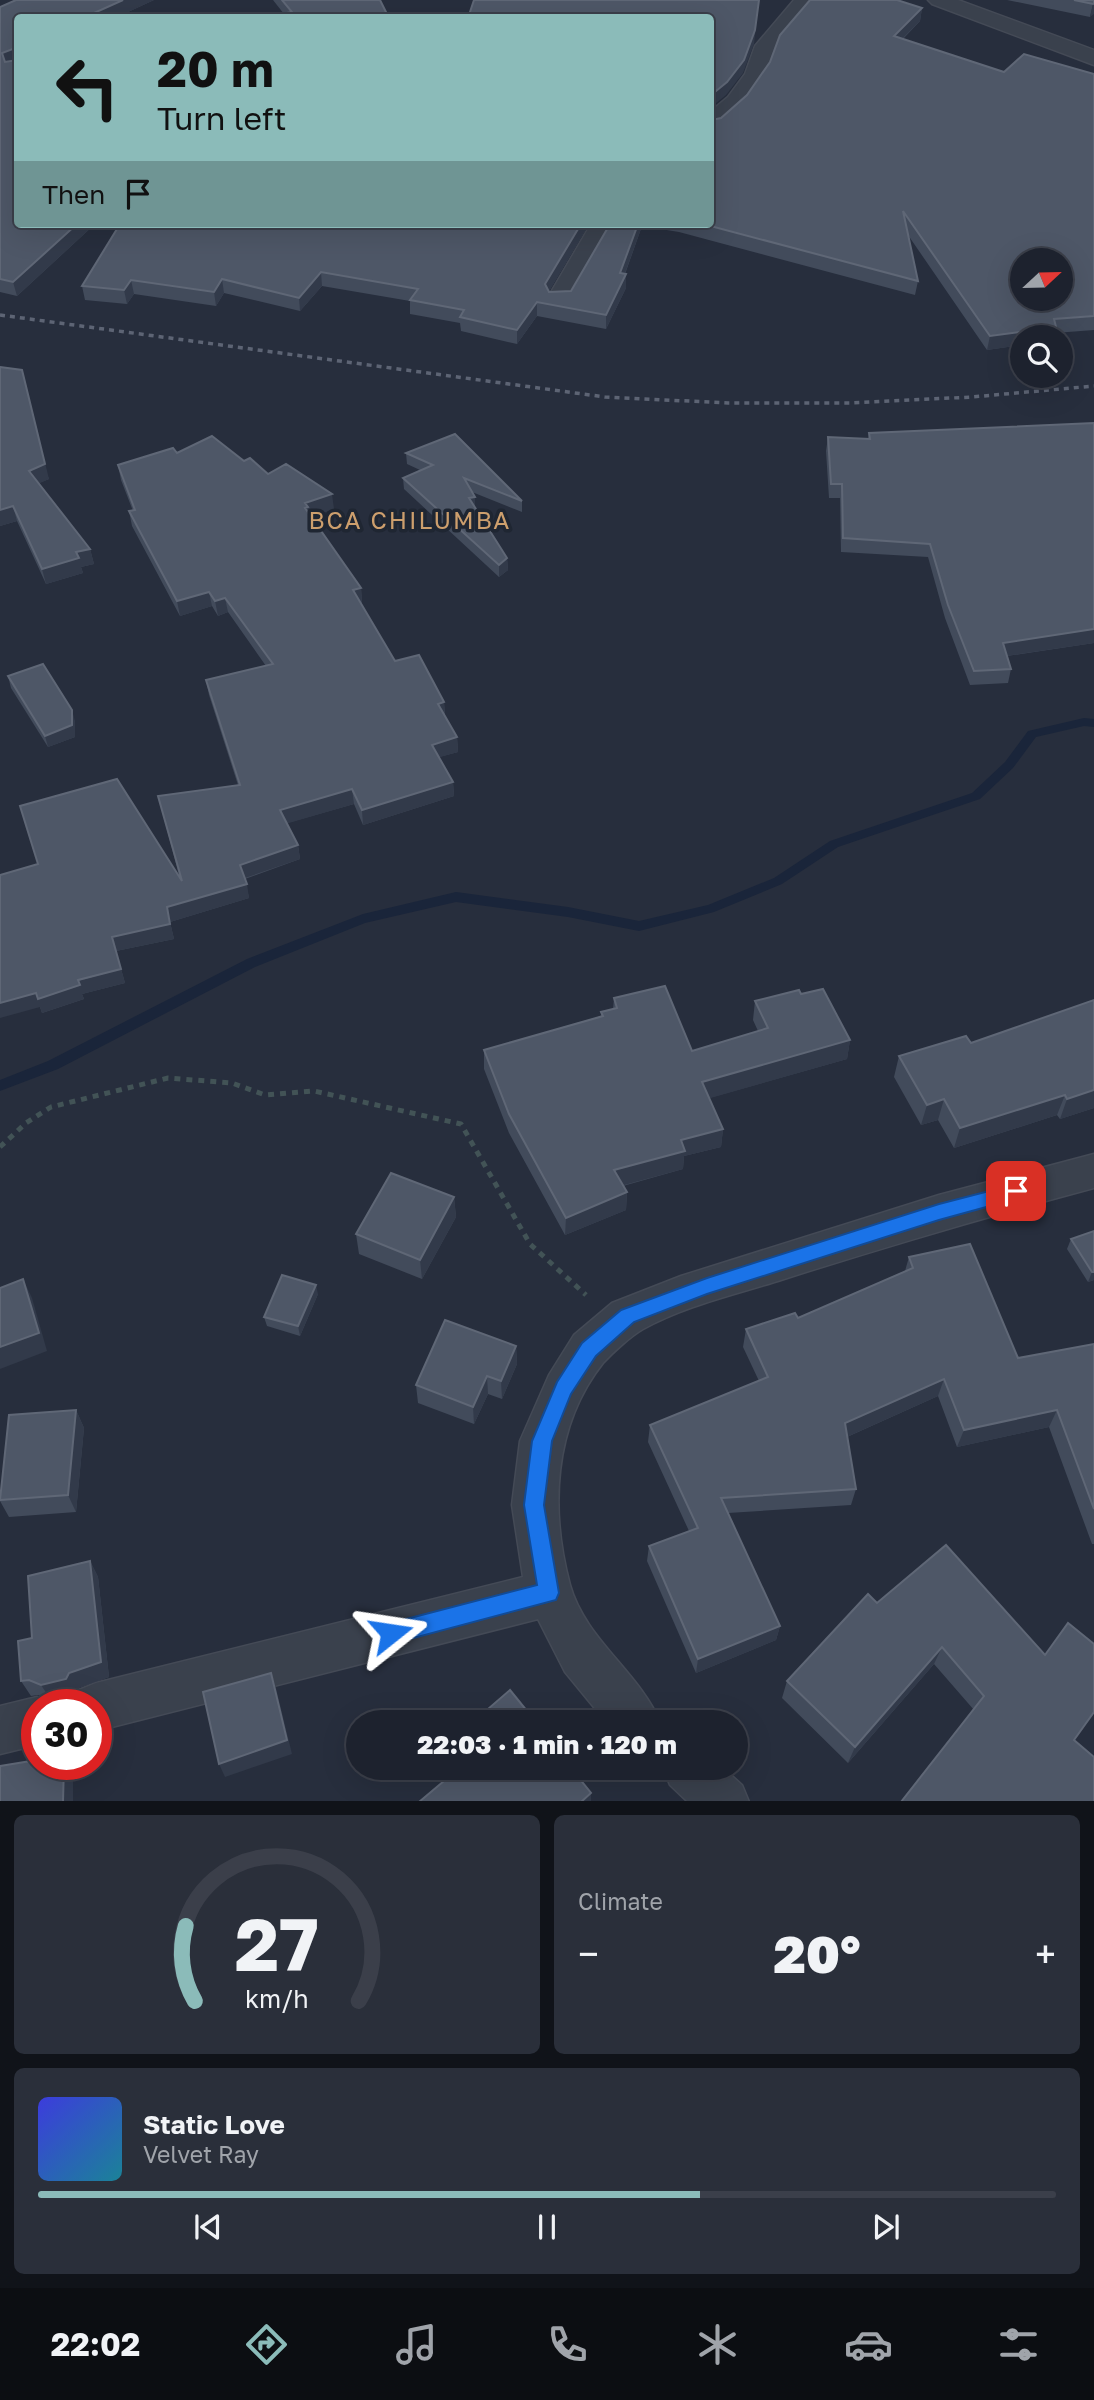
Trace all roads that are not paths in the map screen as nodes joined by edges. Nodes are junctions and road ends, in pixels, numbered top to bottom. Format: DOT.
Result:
graph roads {
  1 [pos="805,0"];
  2 [pos="939,0"];
  3 [pos="1094,58"];
  4 [pos="714,121"];
  5 [pos="602,228"];
  6 [pos="560,299"];
  7 [pos="1094,1171"];
  8 [pos="549,1593"];
  9 [pos="112,1703"];
  10 [pos="626,1710"];
  11 [pos="21,1725"];
  12 [pos="0,1730"];
  13 [pos="701,1780"];
  14 [pos="725,1801"];
  1 -- 4 [label="street"];
  2 -- 3 [label="street"];
  5 -- 6 [label="street"];
  7 -- 8 [label="street"];
  8 -- 9 [label="street"];
  8 -- 10 [label="street"];
  11 -- 12 [label="street"];
  13 -- 14 [label="street"];
}
